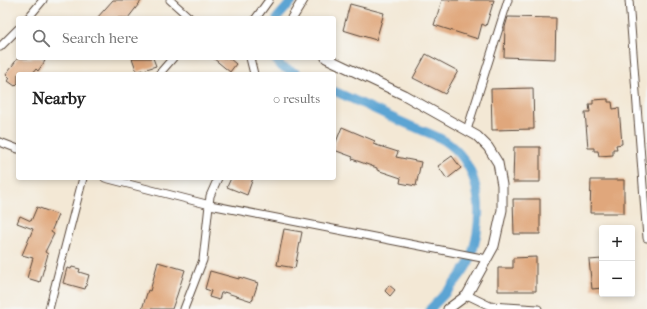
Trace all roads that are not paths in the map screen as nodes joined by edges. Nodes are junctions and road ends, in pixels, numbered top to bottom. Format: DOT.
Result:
graph roads {
  1 [pos="43,0"];
  2 [pos="170,0"];
  3 [pos="269,0"];
  4 [pos="303,0"];
  5 [pos="508,0"];
  6 [pos="629,0"];
  7 [pos="30,16"];
  8 [pos="188,16"];
  9 [pos="257,16"];
  10 [pos="293,16"];
  11 [pos="16,31"];
  12 [pos="0,48"];
  13 [pos="171,60"];
  14 [pos="250,60"];
  15 [pos="330,60"];
  16 [pos="161,72"];
  17 [pos="254,72"];
  18 [pos="467,130"];
  19 [pos="0,142"];
  20 [pos="16,148"];
  21 [pos="82,180"];
  22 [pos="113,180"];
  23 [pos="217,180"];
  24 [pos="210,205"];
  25 [pos="647,238"];
  26 [pos="487,259"];
  27 [pos="467,295"];
  28 [pos="49,309"];
  29 [pos="184,309"];
  30 [pos="448,309"];
  31 [pos="538,309"];
  1 -- 7 [label="street"];
  2 -- 8 [label="street"];
  3 -- 9 [label="street"];
  4 -- 10 [label="street"];
  5 -- 18 [label="street"];
  6 -- 25 [label="street"];
  11 -- 12 [label="street"];
  13 -- 16 [label="street"];
  14 -- 17 [label="street"];
  15 -- 18 [label="street"];
  18 -- 26 [label="street"];
  19 -- 20 [label="street"];
  21 -- 28 [label="street"];
  22 -- 24 [label="street"];
  23 -- 24 [label="street"];
  24 -- 26 [label="street"];
  24 -- 29 [label="street"];
  26 -- 27 [label="street"];
  27 -- 30 [label="street"];
  27 -- 31 [label="street"];
}
